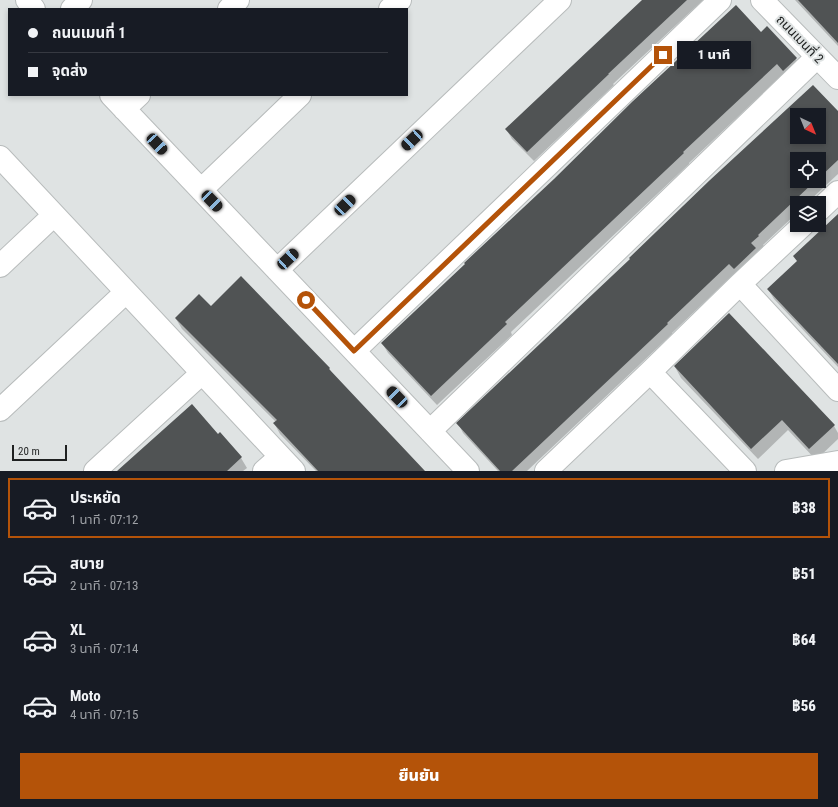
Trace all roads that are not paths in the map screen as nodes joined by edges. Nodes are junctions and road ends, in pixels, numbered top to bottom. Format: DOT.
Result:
graph roads {
  1 [pos="27,0"];
  2 [pos="81,0"];
  3 [pos="238,0"];
  4 [pos="400,0"];
  5 [pos="560,0"];
  6 [pos="720,0"];
  7 [pos="762,0"];
  8 [pos="33,8"];
  9 [pos="73,8"];
  10 [pos="230,8"];
  11 [pos="391,8"];
  12 [pos="817,57"];
  13 [pos="838,78"];
  14 [pos="299,96"];
  15 [pos="125,100"];
  16 [pos="0,157"];
  17 [pos="201,190"];
  18 [pos="838,192"];
  19 [pos="826,203"];
  20 [pos="54,215"];
  21 [pos="796,232"];
  22 [pos="0,266"];
  23 [pos="277,270"];
  24 [pos="740,284"];
  25 [pos="126,292"];
  26 [pos="354,351"];
  27 [pos="650,372"];
  28 [pos="202,373"];
  29 [pos="838,390"];
  30 [pos="0,410"];
  31 [pos="430,431"];
  32 [pos="838,462"];
  33 [pos="287,464"];
  34 [pos="94,471"];
  35 [pos="264,471"];
  36 [pos="468,471"];
  37 [pos="546,471"];
  38 [pos="746,471"];
  39 [pos="786,471"];
  1 -- 8 [label="street"];
  2 -- 9 [label="street"];
  3 -- 10 [label="street"];
  4 -- 11 [label="street"];
  5 -- 23 [label="street"];
  6 -- 26 [label="street"];
  7 -- 12 [label="street, ถนนเมนที่ 2"];
  12 -- 13 [label="street, ถนนเมนที่ 2"];
  12 -- 31 [label="street"];
  14 -- 17 [label="street"];
  15 -- 17 [label="street"];
  16 -- 20 [label="street"];
  17 -- 23 [label="street"];
  18 -- 19 [label="street"];
  20 -- 22 [label="street"];
  20 -- 25 [label="street"];
  21 -- 24 [label="street"];
  23 -- 26 [label="street"];
  24 -- 27 [label="street"];
  24 -- 29 [label="street"];
  25 -- 28 [label="street"];
  25 -- 30 [label="street"];
  26 -- 31 [label="street"];
  27 -- 37 [label="street"];
  27 -- 38 [label="street"];
  28 -- 33 [label="street"];
  28 -- 34 [label="street"];
  31 -- 36 [label="street"];
  32 -- 39 [label="street"];
  33 -- 35 [label="street"];
}
